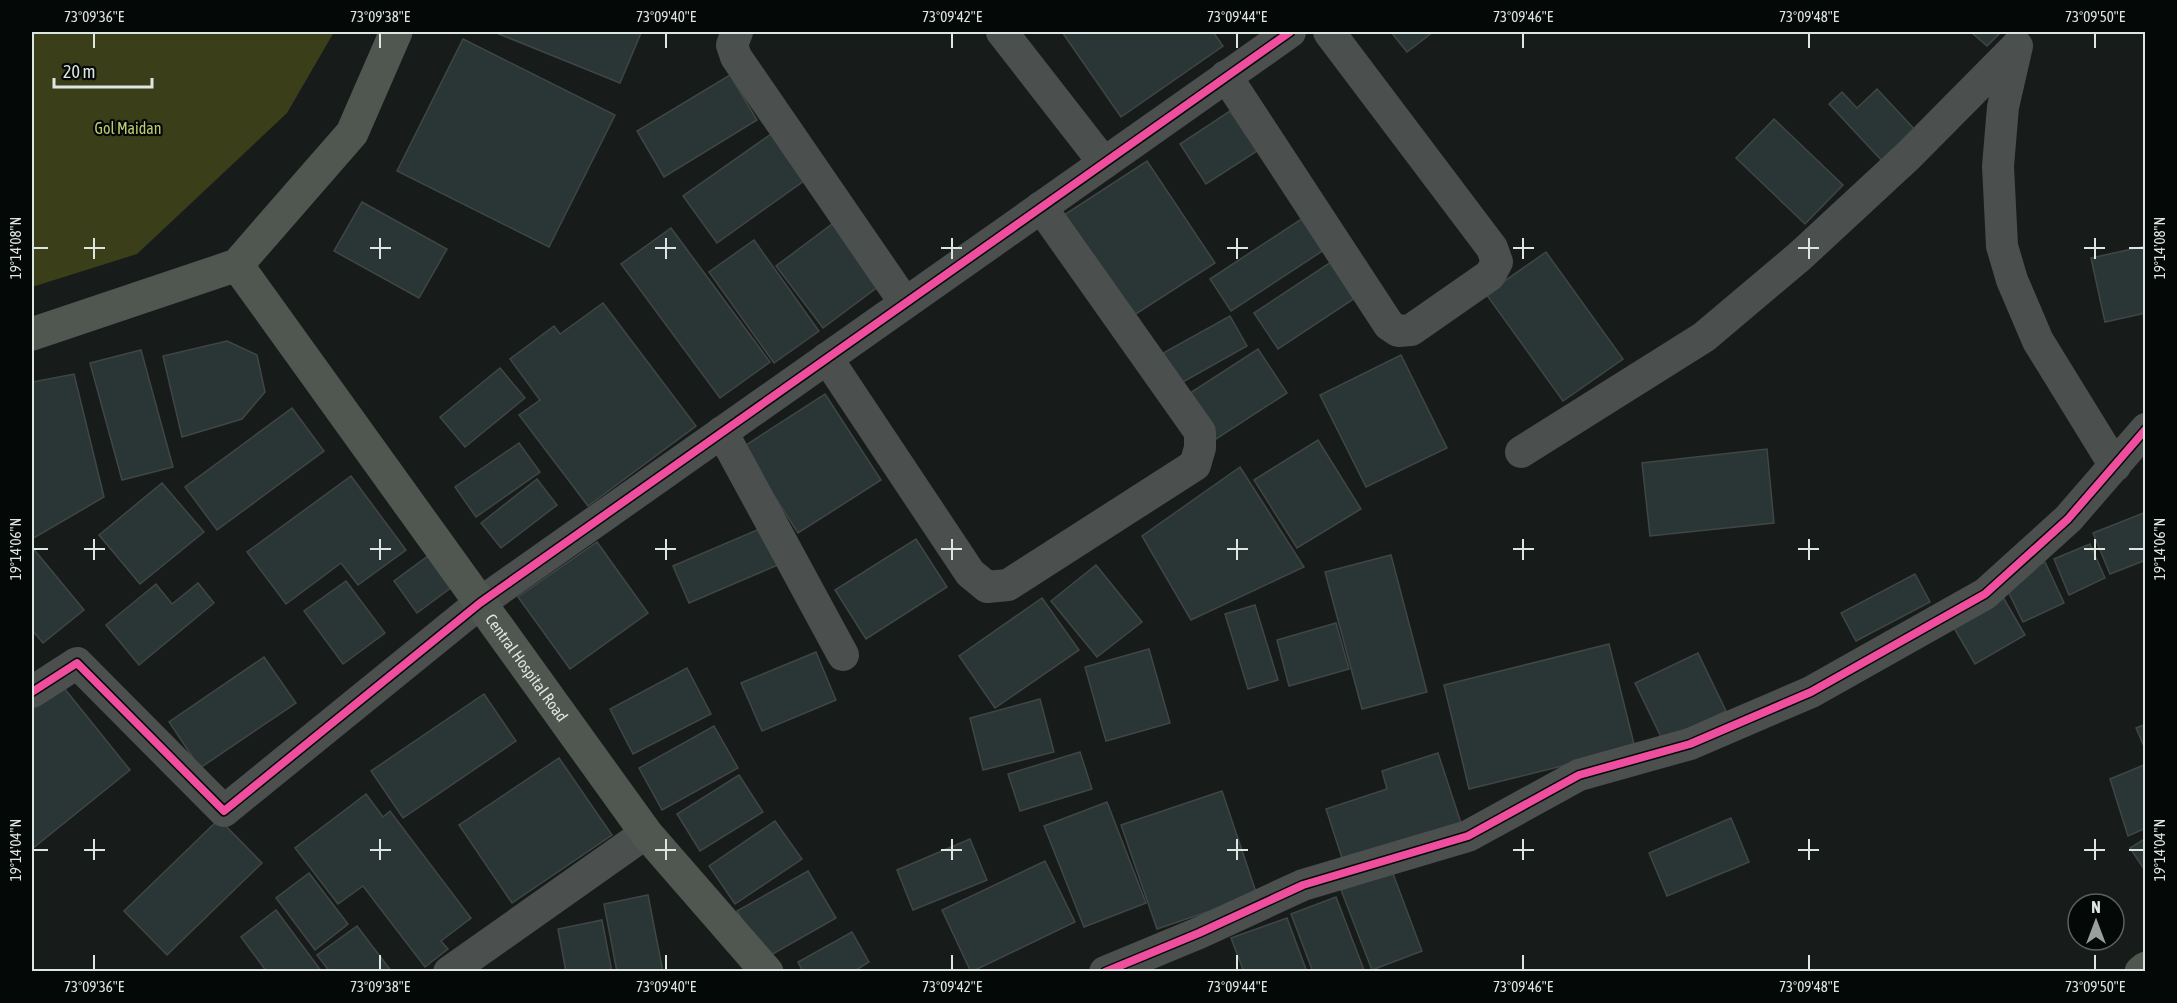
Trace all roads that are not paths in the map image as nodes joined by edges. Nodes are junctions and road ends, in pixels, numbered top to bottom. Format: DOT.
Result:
graph roads {
  1 [pos="396,32"];
  2 [pos="737,32"];
  3 [pos="1002,32"];
  4 [pos="1290,32"];
  5 [pos="1329,32"];
  6 [pos="2023,39"];
  7 [pos="1226,76"];
  8 [pos="1104,163"];
  9 [pos="1041,207"];
  10 [pos="237,266"];
  11 [pos="905,303"];
  12 [pos="32,334"];
  13 [pos="827,358"];
  14 [pos="2145,429"];
  15 [pos="722,432"];
  16 [pos="1521,452"];
  17 [pos="2115,466"];
  18 [pos="480,603"];
  19 [pos="843,655"];
  20 [pos="32,692"];
  21 [pos="646,833"];
  22 [pos="2145,968"];
  23 [pos="449,972"];
  24 [pos="767,972"];
  25 [pos="1105,972"];
  26 [pos="2141,972"];
  1 -- 10 [label="street"];
  2 -- 11 [label="street"];
  3 -- 8 [label="street"];
  4 -- 7 [label="street"];
  5 -- 7 [label="street"];
  6 -- 16 [label="street"];
  6 -- 17 [label="street"];
  7 -- 8 [label="street"];
  8 -- 9 [label="street"];
  9 -- 11 [label="street"];
  9 -- 13 [label="street"];
  10 -- 12 [label="street"];
  10 -- 18 [label="street, Central Hospital Road"];
  11 -- 13 [label="street"];
  13 -- 15 [label="street"];
  14 -- 17 [label="street"];
  15 -- 18 [label="street"];
  15 -- 19 [label="street"];
  17 -- 25 [label="street"];
  18 -- 20 [label="street"];
  18 -- 21 [label="street, Central Hospital Road"];
  21 -- 23 [label="street"];
  21 -- 24 [label="street, Central Hospital Road"];
  22 -- 26 [label="street"];
}
